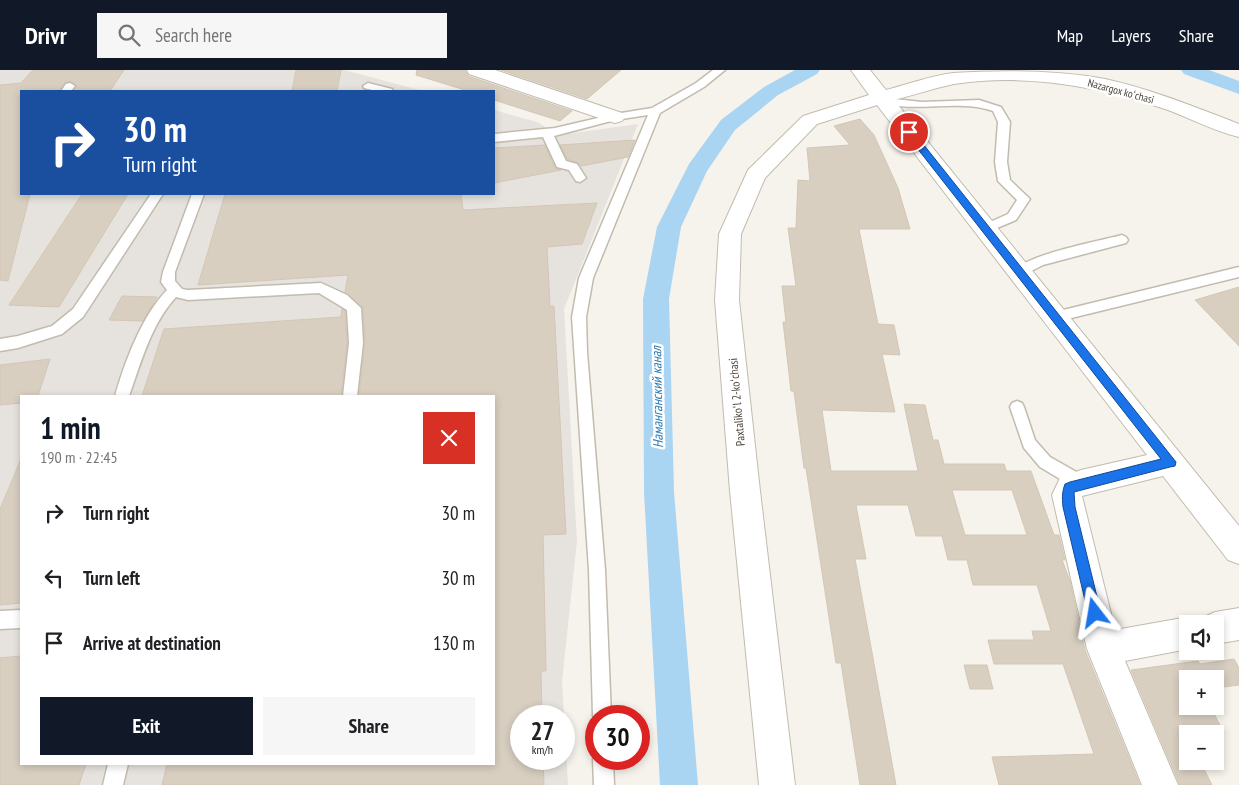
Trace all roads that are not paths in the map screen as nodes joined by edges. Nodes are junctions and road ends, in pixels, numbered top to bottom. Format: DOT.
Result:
graph roads {
  1 [pos="476,70"];
  2 [pos="720,70"];
  3 [pos="860,70"];
  4 [pos="1099,77"];
  5 [pos="368,86"];
  6 [pos="384,90"];
  7 [pos="883,99"];
  8 [pos="655,111"];
  9 [pos="615,116"];
  10 [pos="495,131"];
  11 [pos="1239,131"];
  12 [pos="546,133"];
  13 [pos="508,137"];
  14 [pos="495,138"];
  15 [pos="580,178"];
  16 [pos="156,195"];
  17 [pos="198,195"];
  18 [pos="985,229"];
  19 [pos="1122,240"];
  20 [pos="1020,272"];
  21 [pos="1239,272"];
  22 [pos="175,290"];
  23 [pos="1055,317"];
  24 [pos="0,345"];
  25 [pos="122,395"];
  26 [pos="350,395"];
  27 [pos="1017,407"];
  28 [pos="1170,462"];
  29 [pos="1081,483"];
  30 [pos="1239,550"];
  31 [pos="20,619"];
  32 [pos="0,620"];
  33 [pos="1239,624"];
  34 [pos="1224,626"];
  35 [pos="1179,635"];
  36 [pos="1103,649"];
  37 [pos="602,705"];
  38 [pos="118,765"];
  39 [pos="603,770"];
  40 [pos="113,785"];
  41 [pos="604,785"];
  42 [pos="778,785"];
  43 [pos="1160,785"];
  1 -- 9 [label="street"];
  2 -- 8 [label="lane"];
  3 -- 7 [label="street"];
  4 -- 7 [label="street, Nazargox koʻchasi"];
  4 -- 11 [label="street, Nazargox koʻchasi"];
  5 -- 6 [label="lane"];
  7 -- 18 [label="street"];
  7 -- 18 [label="lane"];
  7 -- 42 [label="street, Paxtalikoʻl 2-koʻchasi"];
  8 -- 9 [label="lane"];
  8 -- 37 [label="lane"];
  9 -- 12 [label="lane"];
  10 -- 13 [label="lane"];
  12 -- 13 [label="lane"];
  12 -- 15 [label="lane"];
  13 -- 14 [label="lane"];
  16 -- 24 [label="lane"];
  17 -- 22 [label="lane"];
  18 -- 20 [label="street"];
  19 -- 20 [label="lane"];
  20 -- 23 [label="street"];
  21 -- 23 [label="lane"];
  22 -- 25 [label="lane"];
  22 -- 26 [label="lane"];
  23 -- 28 [label="street"];
  27 -- 29 [label="lane"];
  28 -- 29 [label="street"];
  28 -- 30 [label="street"];
  29 -- 36 [label="street"];
  31 -- 32 [label="lane"];
  33 -- 34 [label="street"];
  35 -- 36 [label="street"];
  36 -- 43 [label="street"];
  38 -- 40 [label="lane"];
  39 -- 41 [label="lane"];
}
